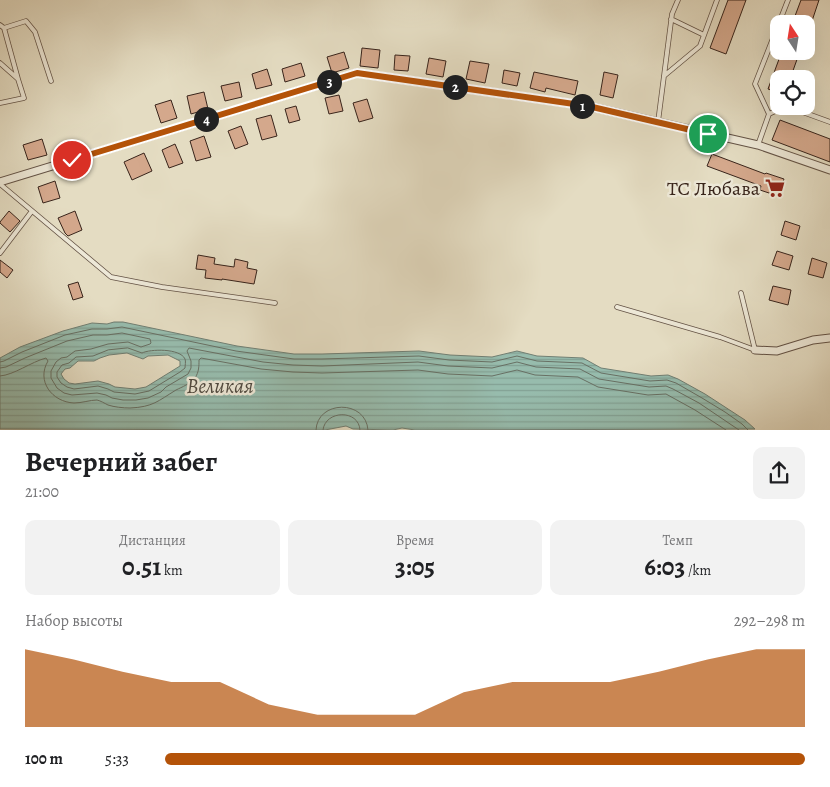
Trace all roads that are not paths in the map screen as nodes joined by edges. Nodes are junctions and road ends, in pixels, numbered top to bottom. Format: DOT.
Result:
graph roads {
  1 [pos="678,0"];
  2 [pos="717,0"];
  3 [pos="788,0"];
  4 [pos="671,19"];
  5 [pos="2,26"];
  6 [pos="704,35"];
  7 [pos="0,63"];
  8 [pos="664,76"];
  9 [pos="18,78"];
  10 [pos="51,81"];
  11 [pos="0,103"];
  12 [pos="769,114"];
  13 [pos="811,115"];
  14 [pos="658,122"];
  15 [pos="830,122"];
  16 [pos="758,145"];
  17 [pos="830,170"];
  18 [pos="0,183"];
  19 [pos="32,211"];
  20 [pos="0,252"];
  21 [pos="741,293"];
  22 [pos="275,303"];
  23 [pos="617,307"];
  24 [pos="830,338"];
  25 [pos="755,350"];
  1 -- 4 [label="lane"];
  2 -- 6 [label="lane"];
  3 -- 12 [label="lane"];
  4 -- 6 [label="lane"];
  4 -- 8 [label="lane"];
  5 -- 9 [label="lane"];
  5 -- 10 [label="lane"];
  6 -- 8 [label="lane"];
  7 -- 9 [label="lane"];
  8 -- 14 [label="lane"];
  9 -- 11 [label="lane"];
  12 -- 16 [label="lane"];
  13 -- 15 [label="lane"];
  14 -- 16 [label="street"];
  14 -- 18 [label="street"];
  16 -- 17 [label="street"];
  18 -- 19 [label="lane"];
  19 -- 20 [label="lane"];
  19 -- 22 [label="lane"];
  21 -- 25 [label="lane"];
  23 -- 25 [label="lane"];
  24 -- 25 [label="street"];
}
